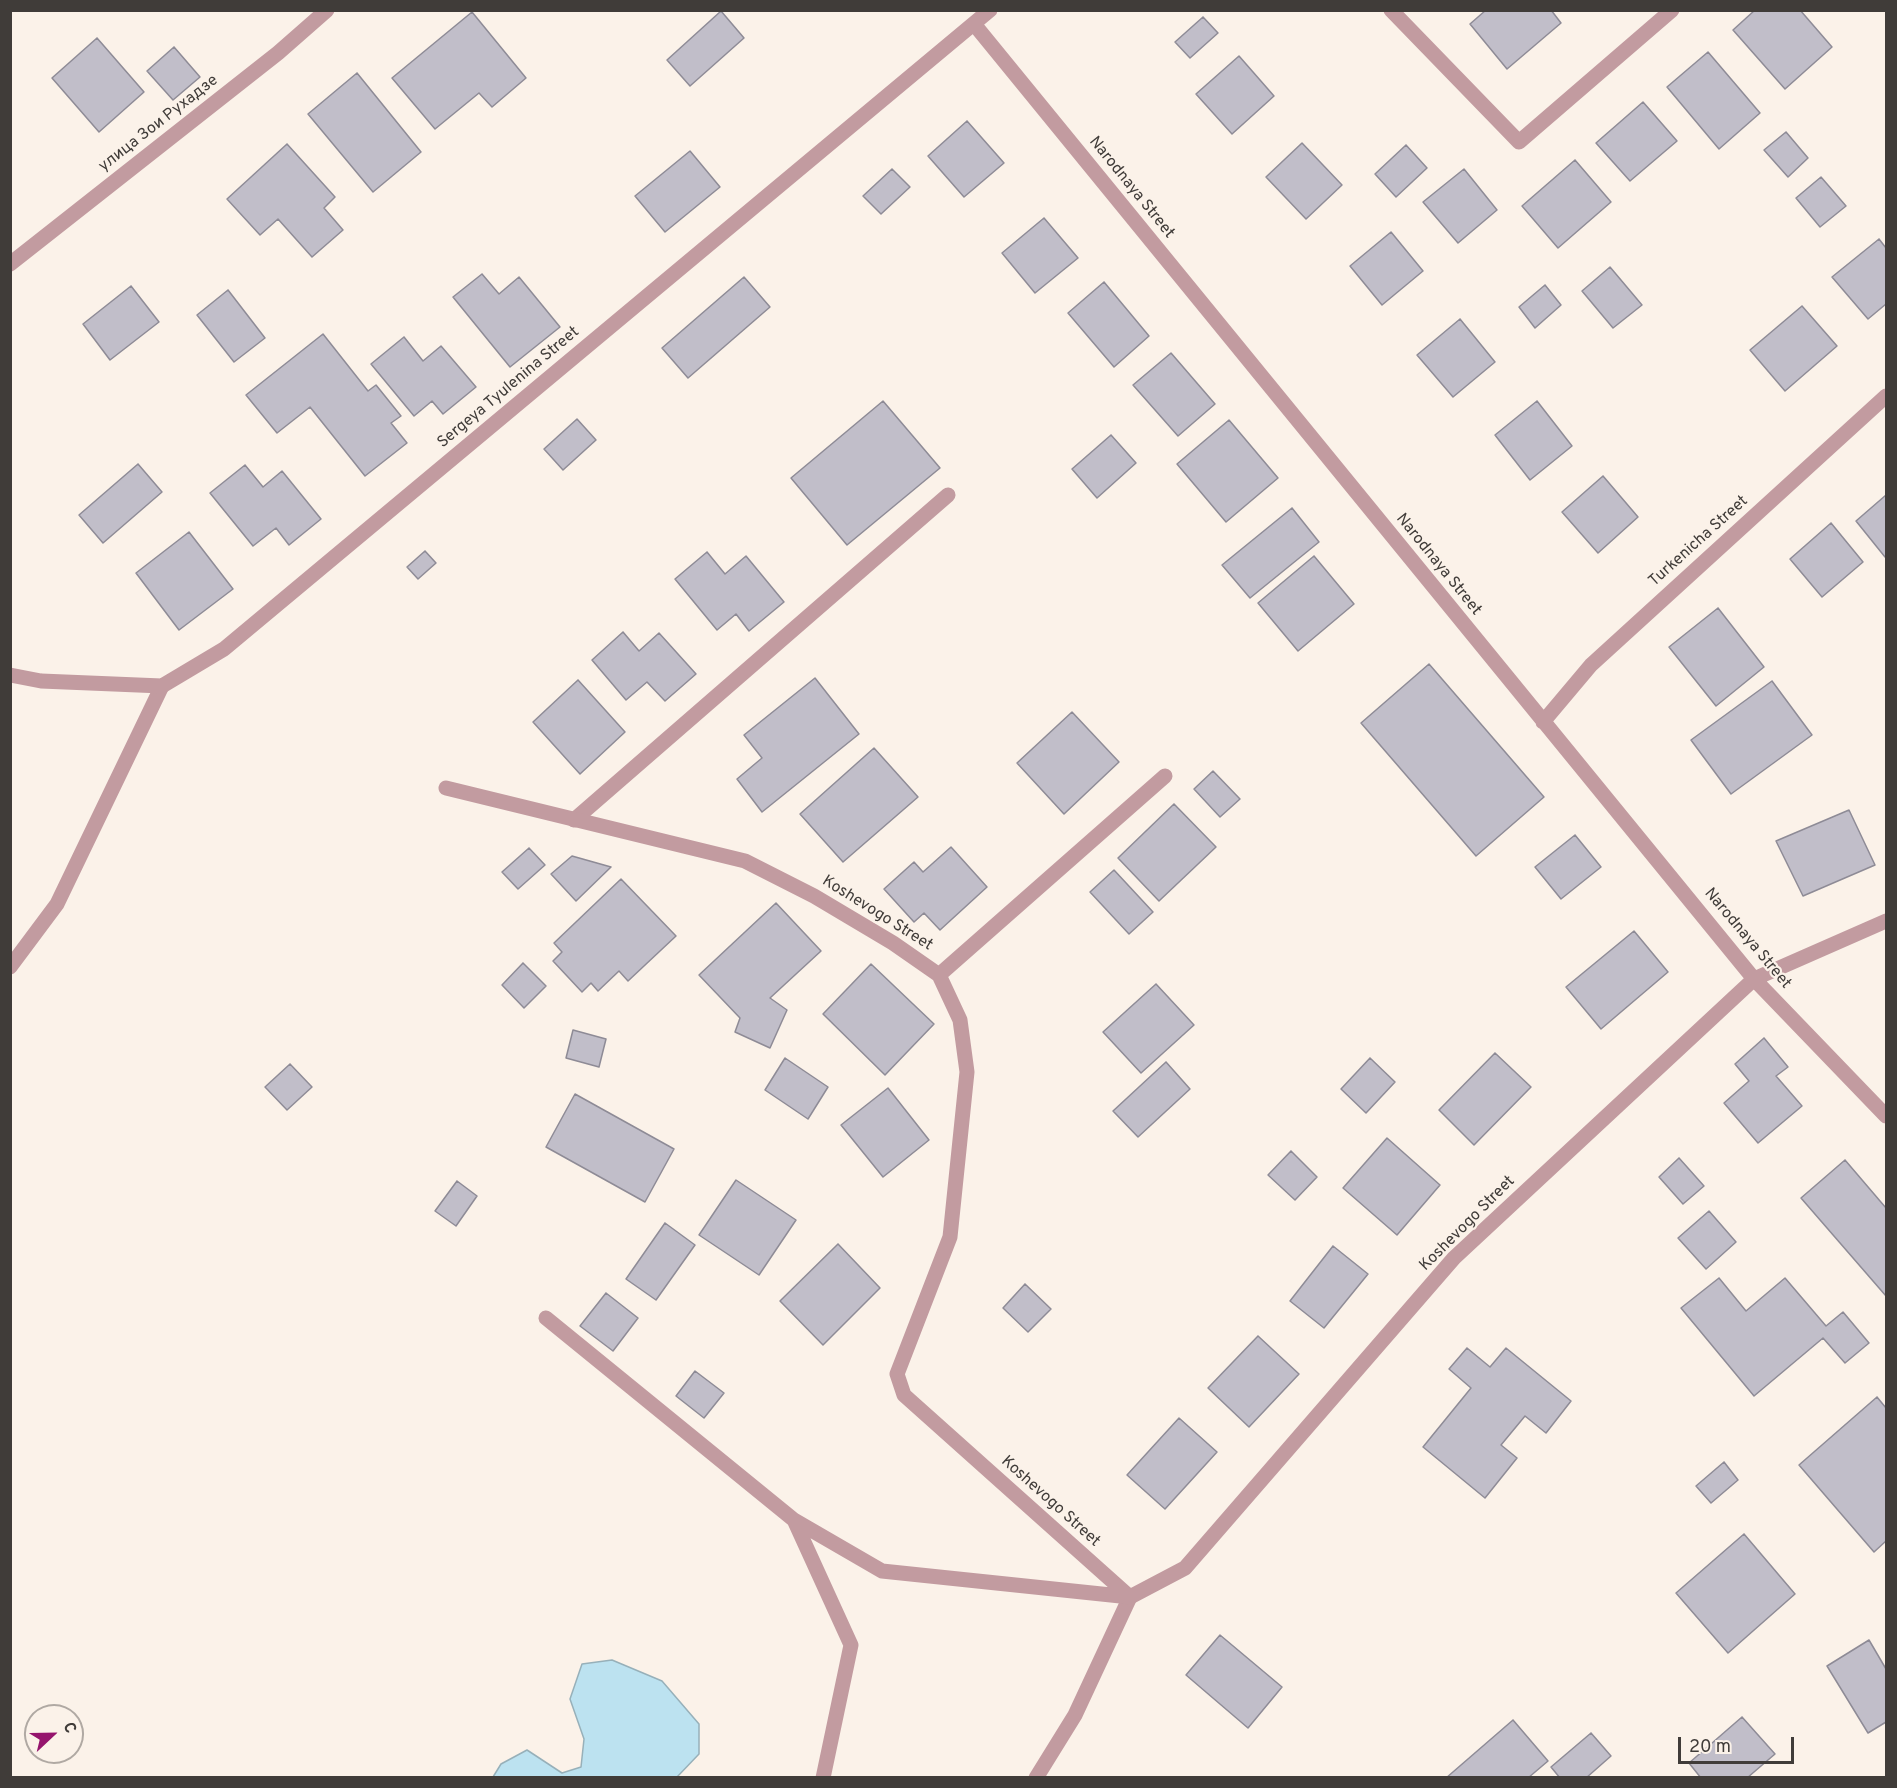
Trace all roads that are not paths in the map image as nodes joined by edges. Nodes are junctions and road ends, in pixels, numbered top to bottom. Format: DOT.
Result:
graph roads {
  1 [pos="327,10"];
  2 [pos="990,10"];
  3 [pos="1391,10"];
  4 [pos="1672,10"];
  5 [pos="975,24"];
  6 [pos="10,264"];
  7 [pos="1887,396"];
  8 [pos="948,495"];
  9 [pos="10,675"];
  10 [pos="162,686"];
  11 [pos="1543,722"];
  12 [pos="1165,776"];
  13 [pos="446,788"];
  14 [pos="574,820"];
  15 [pos="1887,921"];
  16 [pos="10,967"];
  17 [pos="939,975"];
  18 [pos="1754,979"];
  19 [pos="1887,1116"];
  20 [pos="546,1318"];
  21 [pos="794,1520"];
  22 [pos="1130,1597"];
  23 [pos="823,1778"];
  24 [pos="1036,1778"];
  1 -- 6 [label="street, улица Зои Рухадзе"];
  2 -- 5 [label="street, Sergeya Tyulenina Street"];
  3 -- 4 [label="street"];
  5 -- 10 [label="street, Sergeya Tyulenina Street"];
  5 -- 11 [label="street, Narodnaya Street"];
  7 -- 11 [label="street, Turkenicha Street"];
  8 -- 14 [label="street"];
  9 -- 10 [label="street"];
  10 -- 16 [label="street"];
  11 -- 18 [label="street, Narodnaya Street"];
  12 -- 17 [label="street"];
  13 -- 14 [label="street, Koshevogo Street"];
  14 -- 17 [label="street, Koshevogo Street"];
  15 -- 18 [label="street, Koshevogo Street"];
  17 -- 22 [label="street, Koshevogo Street"];
  18 -- 19 [label="street, Narodnaya Street"];
  18 -- 22 [label="street, Koshevogo Street"];
  20 -- 21 [label="street"];
  21 -- 22 [label="street"];
  21 -- 23 [label="street"];
  22 -- 24 [label="street"];
}
